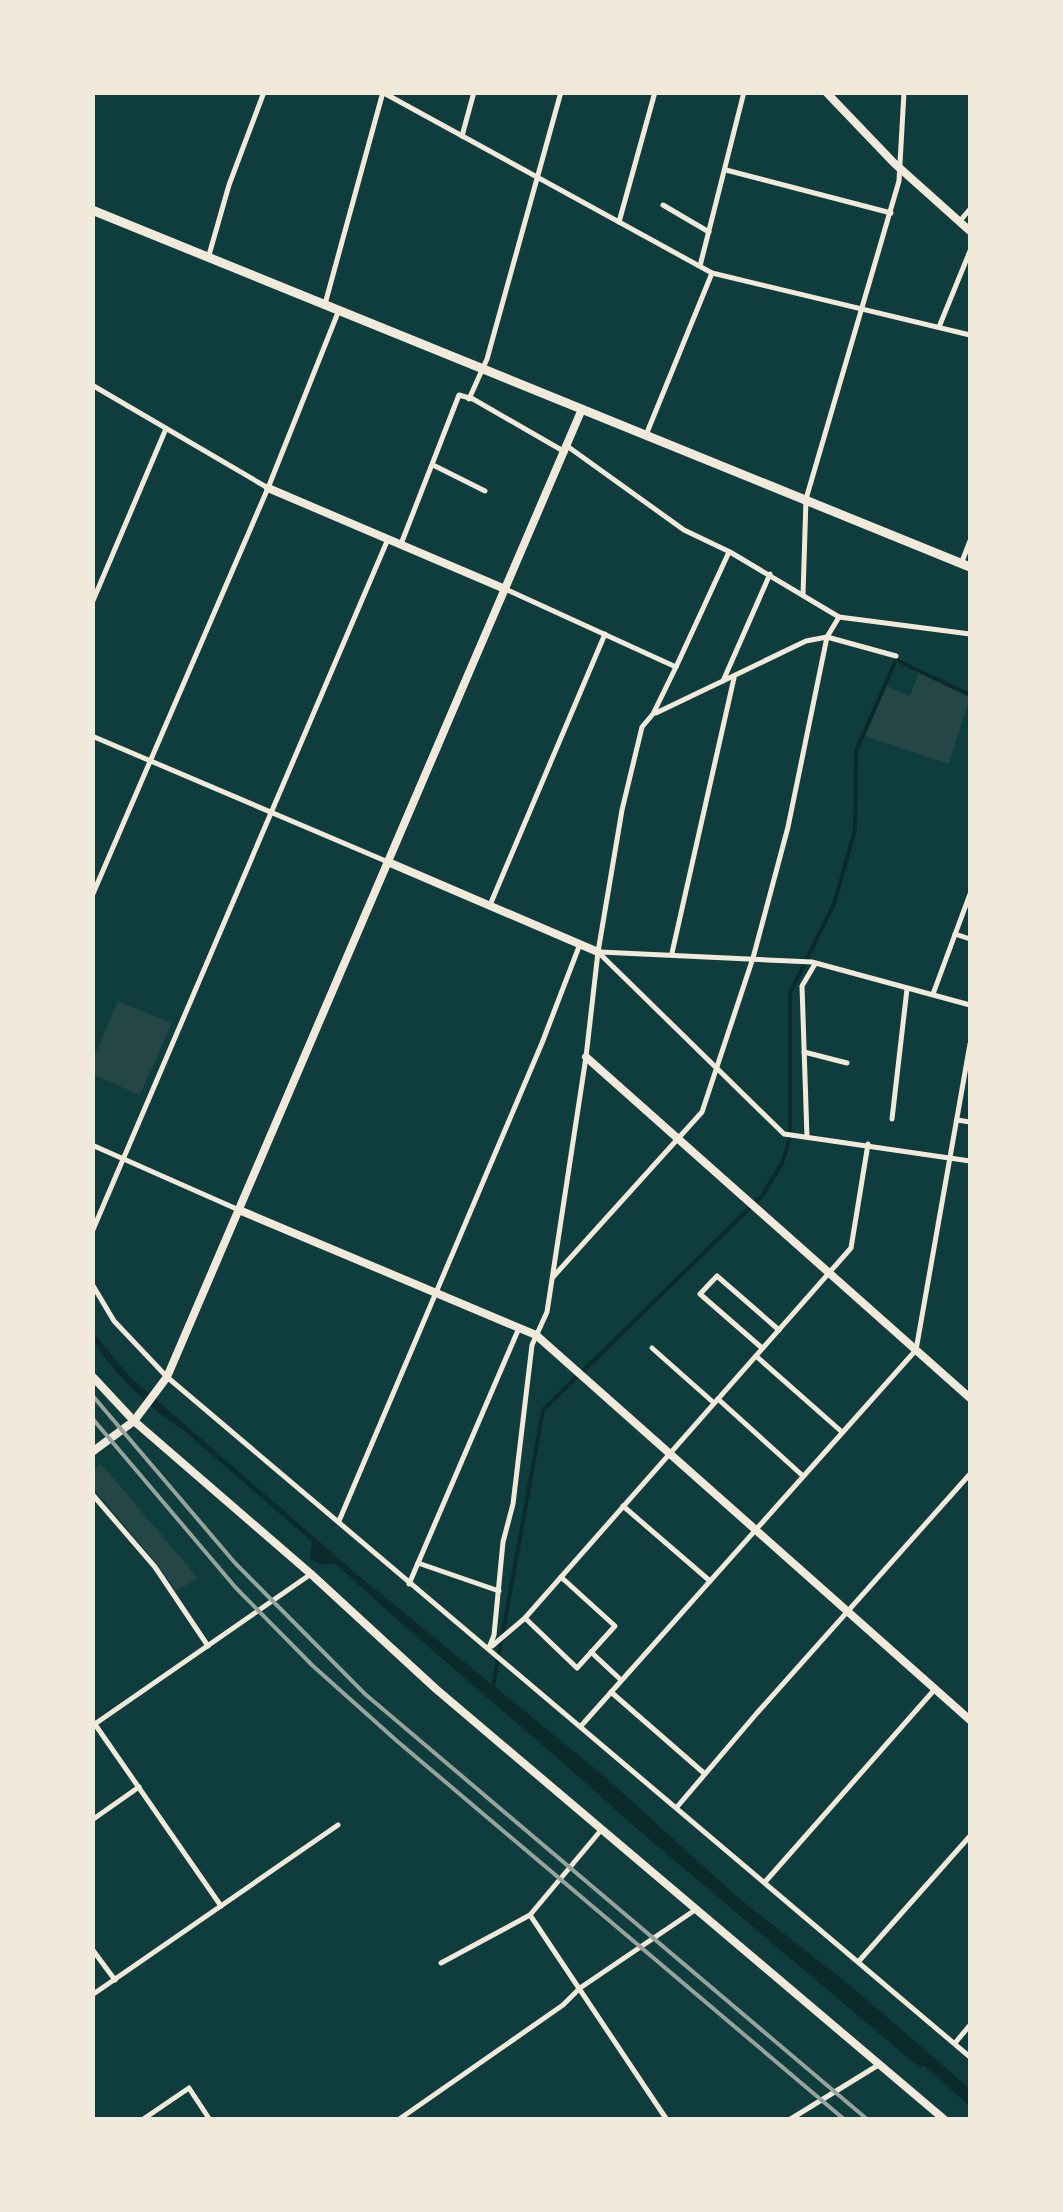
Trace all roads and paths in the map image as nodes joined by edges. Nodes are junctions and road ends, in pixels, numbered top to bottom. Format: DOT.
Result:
graph roads {
  1 [pos="264,92"];
  2 [pos="474,92"];
  3 [pos="560,92"];
  4 [pos="655,92"];
  5 [pos="744,92"];
  6 [pos="826,92"];
  7 [pos="904,92"];
  8 [pos="383,93"];
  9 [pos="462,136"];
  10 [pos="726,170"];
  11 [pos="902,170"];
  12 [pos="538,175"];
  13 [pos="662,205"];
  14 [pos="970,209"];
  15 [pos="92,210"];
  16 [pos="891,212"];
  17 [pos="960,221"];
  18 [pos="619,222"];
  19 [pos="970,231"];
  20 [pos="709,232"];
  21 [pos="970,252"];
  22 [pos="208,256"];
  23 [pos="700,266"];
  24 [pos="712,273"];
  25 [pos="326,304"];
  26 [pos="863,308"];
  27 [pos="338,310"];
  28 [pos="939,327"];
  29 [pos="970,335"];
  30 [pos="484,368"];
  31 [pos="92,384"];
  32 [pos="469,399"];
  33 [pos="582,409"];
  34 [pos="166,430"];
  35 [pos="646,435"];
  36 [pos="566,449"];
  37 [pos="433,465"];
  38 [pos="268,488"];
  39 [pos="485,492"];
  40 [pos="806,499"];
  41 [pos="388,539"];
  42 [pos="970,541"];
  43 [pos="401,544"];
  44 [pos="730,552"];
  45 [pos="966,566"];
  46 [pos="770,574"];
  47 [pos="505,588"];
  48 [pos="803,595"];
  49 [pos="92,603"];
  50 [pos="839,617"];
  51 [pos="605,634"];
  52 [pos="970,634"];
  53 [pos="827,637"];
  54 [pos="896,656"];
  55 [pos="676,667"];
  56 [pos="734,678"];
  57 [pos="722,684"];
  58 [pos="653,714"];
  59 [pos="92,736"];
  60 [pos="151,761"];
  61 [pos="270,811"];
  62 [pos="388,862"];
  63 [pos="970,894"];
  64 [pos="92,896"];
  65 [pos="490,905"];
  66 [pos="954,934"];
  67 [pos="970,940"];
  68 [pos="580,944"];
  69 [pos="598,952"];
  70 [pos="672,954"];
  71 [pos="753,958"];
  72 [pos="816,963"];
  73 [pos="907,989"];
  74 [pos="932,996"];
  75 [pos="970,1005"];
  76 [pos="970,1044"];
  77 [pos="804,1052"];
  78 [pos="586,1057"];
  79 [pos="847,1063"];
  80 [pos="716,1069"];
  81 [pos="892,1118"];
  82 [pos="957,1120"];
  83 [pos="970,1122"];
  84 [pos="808,1137"];
  85 [pos="678,1139"];
  86 [pos="868,1144"];
  87 [pos="92,1145"];
  88 [pos="950,1157"];
  89 [pos="124,1158"];
  90 [pos="970,1161"];
  91 [pos="239,1210"];
  92 [pos="92,1232"];
  93 [pos="828,1274"];
  94 [pos="551,1280"];
  95 [pos="92,1284"];
  96 [pos="435,1292"];
  97 [pos="519,1328"];
  98 [pos="779,1330"];
  99 [pos="536,1336"];
  100 [pos="652,1348"];
  101 [pos="762,1348"];
  102 [pos="916,1350"];
  103 [pos="756,1356"];
  104 [pos="92,1376"];
  105 [pos="164,1380"];
  106 [pos="970,1398"];
  107 [pos="716,1401"];
  108 [pos="136,1418"];
  109 [pos="842,1432"];
  110 [pos="92,1452"];
  111 [pos="670,1454"];
  112 [pos="970,1474"];
  113 [pos="803,1476"];
  114 [pos="92,1494"];
  115 [pos="624,1506"];
  116 [pos="339,1521"];
  117 [pos="755,1530"];
  118 [pos="418,1563"];
  119 [pos="311,1574"];
  120 [pos="561,1577"];
  121 [pos="710,1581"];
  122 [pos="409,1584"];
  123 [pos="498,1591"];
  124 [pos="848,1611"];
  125 [pos="525,1618"];
  126 [pos="208,1646"];
  127 [pos="490,1648"];
  128 [pos="591,1652"];
  129 [pos="621,1680"];
  130 [pos="935,1689"];
  131 [pos="611,1692"];
  132 [pos="970,1720"];
  133 [pos="94,1723"];
  134 [pos="581,1726"];
  135 [pos="706,1774"];
  136 [pos="140,1787"];
  137 [pos="677,1807"];
  138 [pos="92,1820"];
  139 [pos="338,1825"];
  140 [pos="602,1828"];
  141 [pos="970,1836"];
  142 [pos="764,1882"];
  143 [pos="222,1906"];
  144 [pos="696,1910"];
  145 [pos="530,1916"];
  146 [pos="92,1949"];
  147 [pos="859,1962"];
  148 [pos="440,1964"];
  149 [pos="114,1980"];
  150 [pos="580,1988"];
  151 [pos="92,1995"];
  152 [pos="970,2025"];
  153 [pos="954,2043"];
  154 [pos="970,2056"];
  155 [pos="880,2064"];
  156 [pos="794,2118"];
  157 [pos="142,2120"];
  158 [pos="210,2120"];
  159 [pos="398,2120"];
  160 [pos="667,2120"];
  161 [pos="945,2120"];
  1 -- 22 [label="street"];
  2 -- 9 [label="street"];
  3 -- 12 [label="street"];
  4 -- 18 [label="street"];
  5 -- 10 [label="street"];
  6 -- 11 [label="street"];
  7 -- 11 [label="street"];
  8 -- 9 [label="street"];
  8 -- 25 [label="street"];
  9 -- 12 [label="street"];
  10 -- 16 [label="street"];
  10 -- 20 [label="street"];
  11 -- 16 [label="street"];
  11 -- 17 [label="street"];
  12 -- 18 [label="street"];
  12 -- 30 [label="street"];
  13 -- 20 [label="street"];
  14 -- 17 [label="street"];
  15 -- 22 [label="highway"];
  16 -- 26 [label="street"];
  17 -- 19 [label="street"];
  18 -- 23 [label="street"];
  20 -- 23 [label="street"];
  21 -- 28 [label="street"];
  22 -- 25 [label="highway"];
  23 -- 24 [label="street"];
  24 -- 26 [label="street"];
  24 -- 35 [label="street"];
  25 -- 27 [label="highway"];
  26 -- 28 [label="street"];
  26 -- 40 [label="street"];
  27 -- 30 [label="highway"];
  27 -- 38 [label="street"];
  28 -- 29 [label="street"];
  30 -- 32 [label="street"];
  30 -- 33 [label="highway"];
  31 -- 34 [label="street"];
  32 -- 36 [label="street"];
  32 -- 37 [label="street"];
  33 -- 35 [label="highway"];
  33 -- 36 [label="street"];
  34 -- 38 [label="street"];
  34 -- 49 [label="street"];
  35 -- 40 [label="highway"];
  36 -- 44 [label="street"];
  36 -- 47 [label="street"];
  37 -- 39 [label="street"];
  37 -- 43 [label="street"];
  38 -- 41 [label="street"];
  38 -- 60 [label="street"];
  40 -- 45 [label="highway"];
  40 -- 48 [label="street"];
  41 -- 43 [label="street"];
  41 -- 61 [label="street"];
  42 -- 45 [label="street"];
  43 -- 47 [label="street"];
  44 -- 46 [label="street"];
  44 -- 55 [label="street"];
  46 -- 48 [label="street"];
  46 -- 57 [label="street"];
  47 -- 51 [label="street"];
  47 -- 62 [label="street"];
  48 -- 50 [label="street"];
  50 -- 52 [label="street"];
  50 -- 53 [label="street"];
  51 -- 55 [label="street"];
  51 -- 65 [label="street"];
  53 -- 54 [label="street"];
  53 -- 56 [label="street"];
  53 -- 71 [label="street"];
  55 -- 58 [label="street"];
  56 -- 57 [label="street"];
  56 -- 70 [label="street"];
  57 -- 58 [label="street"];
  58 -- 69 [label="street"];
  59 -- 60 [label="street"];
  60 -- 61 [label="street"];
  60 -- 64 [label="street"];
  61 -- 62 [label="street"];
  61 -- 89 [label="street"];
  62 -- 65 [label="street"];
  62 -- 91 [label="street"];
  63 -- 66 [label="street"];
  65 -- 68 [label="street"];
  66 -- 67 [label="street"];
  66 -- 74 [label="street"];
  68 -- 69 [label="street"];
  68 -- 96 [label="street"];
  69 -- 70 [label="street"];
  69 -- 78 [label="street"];
  69 -- 80 [label="street"];
  70 -- 71 [label="street"];
  71 -- 72 [label="street"];
  71 -- 80 [label="street"];
  72 -- 73 [label="street"];
  72 -- 77 [label="street"];
  73 -- 74 [label="street"];
  73 -- 81 [label="street"];
  74 -- 75 [label="street"];
  76 -- 82 [label="street"];
  77 -- 79 [label="street"];
  77 -- 84 [label="street"];
  78 -- 85 [label="street"];
  78 -- 94 [label="street"];
  80 -- 84 [label="street"];
  80 -- 85 [label="street"];
  82 -- 83 [label="street"];
  82 -- 88 [label="street"];
  84 -- 86 [label="street"];
  85 -- 93 [label="street"];
  85 -- 94 [label="street"];
  86 -- 88 [label="street"];
  86 -- 93 [label="street"];
  87 -- 89 [label="street"];
  88 -- 90 [label="street"];
  88 -- 102 [label="street"];
  89 -- 91 [label="street"];
  89 -- 92 [label="street"];
  91 -- 96 [label="street"];
  91 -- 105 [label="street"];
  93 -- 98 [label="street"];
  93 -- 102 [label="street"];
  94 -- 99 [label="street"];
  95 -- 105 [label="street"];
  96 -- 97 [label="street"];
  96 -- 116 [label="street"];
  97 -- 99 [label="street"];
  97 -- 118 [label="street"];
  98 -- 101 [label="street"];
  98 -- 101 [label="street"];
  99 -- 111 [label="street"];
  99 -- 123 [label="street"];
  100 -- 107 [label="street"];
  101 -- 103 [label="street"];
  102 -- 106 [label="street"];
  102 -- 109 [label="street"];
  103 -- 107 [label="street"];
  103 -- 109 [label="street"];
  104 -- 108 [label="street"];
  105 -- 108 [label="street"];
  105 -- 116 [label="street"];
  107 -- 111 [label="street"];
  107 -- 113 [label="street"];
  108 -- 110 [label="street"];
  108 -- 119 [label="street"];
  109 -- 113 [label="street"];
  111 -- 115 [label="street"];
  111 -- 117 [label="street"];
  112 -- 124 [label="street"];
  113 -- 117 [label="street"];
  114 -- 126 [label="street"];
  115 -- 120 [label="street"];
  115 -- 121 [label="street"];
  116 -- 122 [label="street"];
  117 -- 121 [label="street"];
  117 -- 124 [label="street"];
  118 -- 122 [label="street"];
  118 -- 123 [label="street"];
  119 -- 126 [label="street"];
  119 -- 140 [label="street"];
  120 -- 125 [label="street"];
  120 -- 128 [label="street"];
  121 -- 129 [label="street"];
  122 -- 127 [label="street"];
  123 -- 127 [label="street"];
  124 -- 130 [label="street"];
  124 -- 135 [label="street"];
  125 -- 127 [label="street"];
  125 -- 128 [label="street"];
  126 -- 133 [label="street"];
  127 -- 134 [label="street"];
  128 -- 129 [label="street"];
  129 -- 131 [label="street"];
  130 -- 132 [label="street"];
  130 -- 142 [label="street"];
  131 -- 134 [label="street"];
  131 -- 135 [label="street"];
  133 -- 136 [label="street"];
  134 -- 137 [label="street"];
  135 -- 137 [label="street"];
  136 -- 138 [label="street"];
  136 -- 143 [label="street"];
  137 -- 142 [label="street"];
  139 -- 143 [label="street"];
  140 -- 144 [label="street"];
  140 -- 145 [label="street"];
  141 -- 147 [label="street"];
  142 -- 147 [label="street"];
  143 -- 149 [label="street"];
  144 -- 150 [label="street"];
  144 -- 155 [label="street"];
  145 -- 148 [label="street"];
  145 -- 150 [label="street"];
  146 -- 149 [label="street"];
  147 -- 153 [label="street"];
  149 -- 151 [label="street"];
  150 -- 159 [label="street"];
  150 -- 160 [label="street"];
  152 -- 153 [label="street"];
  153 -- 154 [label="street"];
  155 -- 156 [label="street"];
  155 -- 161 [label="street"];
  157 -- 158 [label="street"];
}
